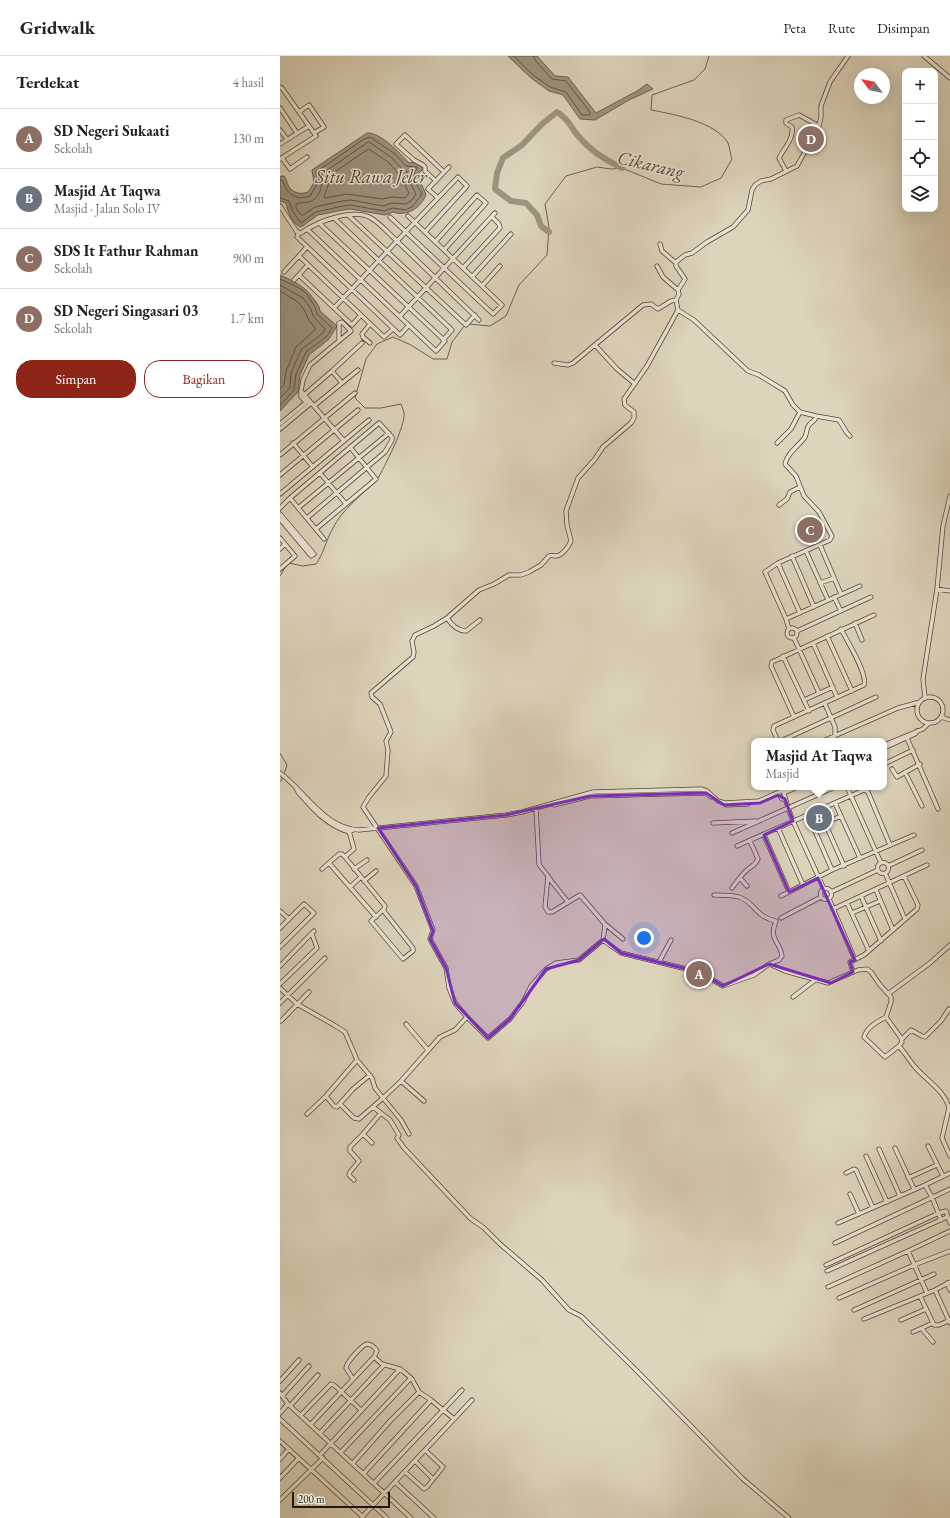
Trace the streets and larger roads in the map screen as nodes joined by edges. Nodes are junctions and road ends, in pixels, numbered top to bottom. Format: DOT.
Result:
graph roads {
  1 [pos="848,56"];
  2 [pos="924,56"];
  3 [pos="950,78"];
  4 [pos="280,87"];
  5 [pos="280,108"];
  6 [pos="299,112"];
  7 [pos="309,126"];
  8 [pos="819,126"];
  9 [pos="280,130"];
  10 [pos="297,133"];
  11 [pos="314,133"];
  12 [pos="287,140"];
  13 [pos="280,144"];
  14 [pos="307,157"];
  15 [pos="281,159"];
  16 [pos="449,167"];
  17 [pos="786,171"];
  18 [pos="444,172"];
  19 [pos="436,181"];
  20 [pos="438,198"];
  21 [pos="280,206"];
  22 [pos="495,213"];
  23 [pos="348,215"];
  24 [pos="408,216"];
  25 [pos="390,217"];
  26 [pos="492,217"];
  27 [pos="334,218"];
  28 [pos="319,223"];
  29 [pos="415,223"];
  30 [pos="307,229"];
  31 [pos="299,232"];
  32 [pos="406,232"];
  33 [pos="425,232"];
  34 [pos="511,234"];
  35 [pos="397,241"];
  36 [pos="435,242"];
  37 [pos="660,244"];
  38 [pos="307,247"];
  39 [pos="444,250"];
  40 [pos="387,251"];
  41 [pos="299,256"];
  42 [pos="453,259"];
  43 [pos="378,261"];
  44 [pos="676,264"];
  45 [pos="308,265"];
  46 [pos="500,266"];
  47 [pos="657,266"];
  48 [pos="445,268"];
  49 [pos="463,268"];
  50 [pos="370,270"];
  51 [pos="284,272"];
  52 [pos="299,275"];
  53 [pos="472,277"];
  54 [pos="436,278"];
  55 [pos="361,279"];
  56 [pos="294,280"];
  57 [pos="482,286"];
  58 [pos="352,288"];
  59 [pos="426,288"];
  60 [pos="678,290"];
  61 [pos="343,298"];
  62 [pos="418,298"];
  63 [pos="676,300"];
  64 [pos="409,307"];
  65 [pos="334,308"];
  66 [pos="678,310"];
  67 [pos="361,315"];
  68 [pos="475,315"];
  69 [pos="400,316"];
  70 [pos="480,320"];
  71 [pos="370,324"];
  72 [pos="409,325"];
  73 [pos="393,329"];
  74 [pos="443,340"];
  75 [pos="339,341"];
  76 [pos="362,343"];
  77 [pos="370,343"];
  78 [pos="595,345"];
  79 [pos="554,363"];
  80 [pos="358,370"];
  81 [pos="332,371"];
  82 [pos="342,383"];
  83 [pos="635,384"];
  84 [pos="301,391"];
  85 [pos="355,393"];
  86 [pos="304,395"];
  87 [pos="310,403"];
  88 [pos="301,409"];
  89 [pos="358,410"];
  90 [pos="800,412"];
  91 [pos="816,416"];
  92 [pos="324,418"];
  93 [pos="369,420"];
  94 [pos="280,424"];
  95 [pos="280,429"];
  96 [pos="334,430"];
  97 [pos="388,433"];
  98 [pos="850,436"];
  99 [pos="344,441"];
  100 [pos="777,443"];
  101 [pos="293,444"];
  102 [pos="350,447"];
  103 [pos="280,455"];
  104 [pos="303,455"];
  105 [pos="358,458"];
  106 [pos="313,467"];
  107 [pos="367,468"];
  108 [pos="320,473"];
  109 [pos="280,474"];
  110 [pos="328,483"];
  111 [pos="800,488"];
  112 [pos="337,493"];
  113 [pos="280,494"];
  114 [pos="950,496"];
  115 [pos="290,498"];
  116 [pos="346,504"];
  117 [pos="779,505"];
  118 [pos="280,508"];
  119 [pos="298,508"];
  120 [pos="280,514"];
  121 [pos="307,518"];
  122 [pos="280,519"];
  123 [pos="316,529"];
  124 [pos="280,538"];
  125 [pos="324,539"];
  126 [pos="285,544"];
  127 [pos="820,545"];
  128 [pos="280,549"];
  129 [pos="806,551"];
  130 [pos="792,556"];
  131 [pos="778,563"];
  132 [pos="280,569"];
  133 [pos="834,578"];
  134 [pos="820,583"];
  135 [pos="860,586"];
  136 [pos="937,589"];
  137 [pos="950,592"];
  138 [pos="841,594"];
  139 [pos="834,597"];
  140 [pos="871,597"];
  141 [pos="828,600"];
  142 [pos="814,607"];
  143 [pos="841,612"];
  144 [pos="800,613"];
  145 [pos="874,614"];
  146 [pos="447,618"];
  147 [pos="786,619"];
  148 [pos="480,620"];
  149 [pos="855,623"];
  150 [pos="789,629"];
  151 [pos="841,629"];
  152 [pos="797,631"];
  153 [pos="827,636"];
  154 [pos="794,638"];
  155 [pos="862,640"];
  156 [pos="813,643"];
  157 [pos="798,649"];
  158 [pos="784,656"];
  159 [pos="833,687"];
  160 [pos="852,691"];
  161 [pos="819,693"];
  162 [pos="837,697"];
  163 [pos="876,697"];
  164 [pos="924,698"];
  165 [pos="804,700"];
  166 [pos="920,702"];
  167 [pos="825,704"];
  168 [pos="809,711"];
  169 [pos="941,716"];
  170 [pos="794,717"];
  171 [pos="831,718"];
  172 [pos="950,720"];
  173 [pos="929,722"];
  174 [pos="834,727"];
  175 [pos="917,731"];
  176 [pos="841,733"];
  177 [pos="834,736"];
  178 [pos="778,738"];
  179 [pos="786,738"];
  180 [pos="831,738"];
  181 [pos="907,738"];
  182 [pos="887,745"];
  183 [pos="887,745"];
  184 [pos="913,750"];
  185 [pos="887,763"];
  186 [pos="920,764"];
  187 [pos="892,769"];
  188 [pos="905,772"];
  189 [pos="280,773"];
  190 [pos="788,790"];
  191 [pos="828,790"];
  192 [pos="848,790"];
  193 [pos="784,791"];
  194 [pos="778,794"];
  195 [pos="851,796"];
  196 [pos="785,800"];
  197 [pos="835,803"];
  198 [pos="922,806"];
  199 [pos="788,808"];
  200 [pos="536,809"];
  201 [pos="938,809"];
  202 [pos="808,815"];
  203 [pos="841,816"];
  204 [pos="759,821"];
  205 [pos="793,821"];
  206 [pos="713,823"];
  207 [pos="825,823"];
  208 [pos="378,828"];
  209 [pos="778,828"];
  210 [pos="814,828"];
  211 [pos="350,830"];
  212 [pos="732,833"];
  213 [pos="764,835"];
  214 [pos="914,835"];
  215 [pos="750,841"];
  216 [pos="890,845"];
  217 [pos="737,846"];
  218 [pos="922,850"];
  219 [pos="875,852"];
  220 [pos="345,857"];
  221 [pos="860,858"];
  222 [pos="367,860"];
  223 [pos="329,863"];
  224 [pos="881,863"];
  225 [pos="927,865"];
  226 [pos="844,866"];
  227 [pos="888,866"];
  228 [pos="322,869"];
  229 [pos="354,870"];
  230 [pos="832,870"];
  231 [pos="878,870"];
  232 [pos="376,871"];
  233 [pos="885,873"];
  234 [pos="548,876"];
  235 [pos="904,876"];
  236 [pos="361,877"];
  237 [pos="740,878"];
  238 [pos="818,878"];
  239 [pos="364,881"];
  240 [pos="890,884"];
  241 [pos="803,885"];
  242 [pos="747,886"];
  243 [pos="350,887"];
  244 [pos="732,888"];
  245 [pos="824,890"];
  246 [pos="876,890"];
  247 [pos="789,892"];
  248 [pos="831,892"];
  249 [pos="714,895"];
  250 [pos="781,896"];
  251 [pos="861,896"];
  252 [pos="821,897"];
  253 [pos="829,899"];
  254 [pos="880,901"];
  255 [pos="568,902"];
  256 [pos="848,903"];
  257 [pos="866,907"];
  258 [pos="833,909"];
  259 [pos="383,910"];
  260 [pos="280,911"];
  261 [pos="852,912"];
  262 [pos="376,917"];
  263 [pos="781,918"];
  264 [pos="289,919"];
  265 [pos="905,919"];
  266 [pos="604,923"];
  267 [pos="280,928"];
  268 [pos="893,930"];
  269 [pos="623,938"];
  270 [pos="603,940"];
  271 [pos="671,940"];
  272 [pos="880,941"];
  273 [pos="950,945"];
  274 [pos="280,947"];
  275 [pos="869,951"];
  276 [pos="325,958"];
  277 [pos="855,960"];
  278 [pos="659,962"];
  279 [pos="769,964"];
  280 [pos="280,966"];
  281 [pos="854,972"];
  282 [pos="815,980"];
  283 [pos="280,984"];
  284 [pos="280,988"];
  285 [pos="309,992"];
  286 [pos="888,994"];
  287 [pos="287,996"];
  288 [pos="793,997"];
  289 [pos="280,1003"];
  290 [pos="297,1004"];
  291 [pos="949,1009"];
  292 [pos="467,1017"];
  293 [pos="886,1017"];
  294 [pos="281,1021"];
  295 [pos="406,1024"];
  296 [pos="902,1039"];
  297 [pos="900,1046"];
  298 [pos="428,1050"];
  299 [pos="357,1060"];
  300 [pos="370,1075"];
  301 [pos="401,1081"];
  302 [pos="326,1096"];
  303 [pos="383,1098"];
  304 [pos="424,1101"];
  305 [pos="340,1104"];
  306 [pos="373,1107"];
  307 [pos="381,1113"];
  308 [pos="307,1114"];
  309 [pos="363,1134"];
  310 [pos="409,1134"];
  311 [pos="372,1143"];
  312 [pos="928,1146"];
  313 [pos="879,1148"];
  314 [pos="895,1148"];
  315 [pos="866,1156"];
  316 [pos="950,1156"];
  317 [pos="937,1165"];
  318 [pos="846,1173"];
  319 [pos="950,1173"];
  320 [pos="943,1176"];
  321 [pos="908,1178"];
  322 [pos="354,1180"];
  323 [pos="925,1186"];
  324 [pos="914,1189"];
  325 [pos="950,1189"];
  326 [pos="850,1194"];
  327 [pos="900,1196"];
  328 [pos="932,1197"];
  329 [pos="887,1202"];
  330 [pos="873,1208"];
  331 [pos="939,1213"];
  332 [pos="859,1214"];
  333 [pos="948,1217"];
  334 [pos="941,1220"];
  335 [pos="838,1223"];
  336 [pos="950,1223"];
  337 [pos="950,1231"];
  338 [pos="835,1243"];
  339 [pos="950,1251"];
  340 [pos="908,1252"];
  341 [pos="826,1265"];
  342 [pos="914,1265"];
  343 [pos="827,1271"];
  344 [pos="934,1274"];
  345 [pos="921,1280"];
  346 [pos="949,1283"];
  347 [pos="828,1287"];
  348 [pos="935,1290"];
  349 [pos="950,1290"];
  350 [pos="927,1293"];
  351 [pos="920,1296"];
  352 [pos="839,1298"];
  353 [pos="926,1309"];
  354 [pos="854,1310"];
  355 [pos="864,1319"];
  356 [pos="901,1320"];
  357 [pos="949,1321"];
  358 [pos="933,1323"];
  359 [pos="922,1328"];
  360 [pos="913,1332"];
  361 [pos="933,1342"];
  362 [pos="374,1356"];
  363 [pos="298,1360"];
  364 [pos="384,1365"];
  365 [pos="309,1366"];
  366 [pos="400,1369"];
  367 [pos="318,1375"];
  368 [pos="353,1378"];
  369 [pos="411,1378"];
  370 [pos="280,1380"];
  371 [pos="462,1390"];
  372 [pos="341,1391"];
  373 [pos="419,1392"];
  374 [pos="281,1395"];
  375 [pos="351,1400"];
  376 [pos="431,1400"];
  377 [pos="472,1400"];
  378 [pos="289,1405"];
  379 [pos="361,1410"];
  380 [pos="443,1410"];
  381 [pos="280,1413"];
  382 [pos="301,1415"];
  383 [pos="280,1419"];
  384 [pos="454,1419"];
  385 [pos="311,1424"];
  386 [pos="320,1433"];
  387 [pos="280,1441"];
  388 [pos="331,1443"];
  389 [pos="288,1450"];
  390 [pos="425,1450"];
  391 [pos="341,1452"];
  392 [pos="321,1456"];
  393 [pos="280,1458"];
  394 [pos="298,1459"];
  395 [pos="415,1461"];
  396 [pos="353,1463"];
  397 [pos="311,1470"];
  398 [pos="405,1472"];
  399 [pos="364,1473"];
  400 [pos="280,1478"];
  401 [pos="433,1479"];
  402 [pos="395,1482"];
  403 [pos="374,1483"];
  404 [pos="384,1493"];
  405 [pos="280,1500"];
  406 [pos="373,1505"];
  407 [pos="363,1517"];
  408 [pos="387,1518"];
  409 [pos="411,1518"];
  410 [pos="434,1518"];
  411 [pos="789,1518"];
  1 -- 8 [label="street"];
  2 -- 3 [label="street"];
  4 -- 6 [label="street"];
  5 -- 10 [label="street"];
  6 -- 7 [label="street"];
  6 -- 11 [label="street"];
  7 -- 10 [label="street"];
  7 -- 11 [label="street"];
  8 -- 17 [label="street"];
  8 -- 17 [label="street"];
  9 -- 12 [label="street"];
  10 -- 12 [label="street"];
  11 -- 15 [label="street"];
  12 -- 13 [label="street"];
  14 -- 15 [label="street"];
  16 -- 18 [label="street"];
  17 -- 44 [label="street"];
  18 -- 19 [label="street"];
  18 -- 19 [label="street"];
  19 -- 20 [label="street"];
  20 -- 29 [label="street"];
  20 -- 33 [label="street"];
  21 -- 31 [label="street"];
  22 -- 26 [label="street"];
  23 -- 27 [label="street"];
  23 -- 35 [label="street"];
  23 -- 40 [label="street"];
  24 -- 29 [label="street"];
  25 -- 32 [label="street"];
  26 -- 42 [label="street"];
  26 -- 49 [label="street"];
  27 -- 28 [label="street"];
  27 -- 43 [label="street"];
  28 -- 30 [label="street"];
  28 -- 50 [label="street"];
  29 -- 32 [label="street"];
  29 -- 33 [label="street"];
  30 -- 31 [label="street"];
  30 -- 55 [label="street"];
  31 -- 38 [label="street"];
  32 -- 35 [label="street"];
  32 -- 48 [label="street"];
  33 -- 36 [label="street"];
  34 -- 53 [label="street"];
  35 -- 40 [label="street"];
  35 -- 54 [label="street"];
  36 -- 39 [label="street"];
  36 -- 39 [label="street"];
  37 -- 44 [label="street"];
  38 -- 41 [label="street"];
  38 -- 58 [label="street"];
  39 -- 42 [label="street"];
  40 -- 43 [label="street"];
  40 -- 59 [label="street"];
  41 -- 45 [label="street"];
  41 -- 51 [label="street"];
  42 -- 48 [label="street"];
  42 -- 49 [label="street"];
  43 -- 50 [label="street"];
  43 -- 62 [label="street"];
  44 -- 60 [label="street"];
  45 -- 52 [label="street"];
  45 -- 61 [label="street"];
  46 -- 57 [label="street"];
  47 -- 60 [label="street"];
  48 -- 54 [label="street"];
  48 -- 57 [label="street"];
  49 -- 53 [label="street"];
  50 -- 55 [label="street"];
  50 -- 64 [label="street"];
  52 -- 56 [label="street"];
  52 -- 65 [label="street"];
  53 -- 57 [label="street"];
  54 -- 59 [label="street"];
  54 -- 68 [label="street"];
  55 -- 58 [label="street"];
  55 -- 69 [label="street"];
  58 -- 61 [label="street"];
  58 -- 73 [label="street"];
  59 -- 62 [label="street"];
  59 -- 68 [label="street"];
  60 -- 63 [label="street"];
  61 -- 65 [label="street"];
  61 -- 67 [label="street"];
  62 -- 64 [label="street"];
  62 -- 74 [label="street"];
  63 -- 66 [label="street"];
  63 -- 78 [label="street"];
  64 -- 69 [label="street"];
  64 -- 74 [label="street"];
  65 -- 67 [label="street"];
  66 -- 83 [label="street"];
  66 -- 90 [label="street"];
  67 -- 71 [label="street"];
  68 -- 70 [label="street"];
  69 -- 72 [label="street"];
  71 -- 73 [label="street"];
  71 -- 77 [label="street"];
  72 -- 73 [label="street"];
  72 -- 74 [label="street"];
  75 -- 75 [label="street"];
  75 -- 84 [label="street"];
  76 -- 81 [label="street"];
  78 -- 79 [label="street"];
  78 -- 83 [label="street"];
  80 -- 82 [label="street"];
  81 -- 82 [label="street"];
  81 -- 86 [label="street"];
  82 -- 87 [label="street"];
  83 -- 146 [label="street"];
  84 -- 86 [label="street"];
  84 -- 87 [label="street"];
  85 -- 92 [label="street"];
  86 -- 87 [label="street"];
  87 -- 88 [label="street"];
  87 -- 92 [label="street"];
  88 -- 94 [label="street"];
  88 -- 95 [label="street"];
  89 -- 96 [label="street"];
  90 -- 91 [label="street"];
  90 -- 100 [label="street"];
  91 -- 98 [label="street"];
  91 -- 111 [label="street"];
  92 -- 96 [label="street"];
  92 -- 101 [label="street"];
  93 -- 99 [label="street"];
  96 -- 99 [label="street"];
  96 -- 104 [label="street"];
  97 -- 102 [label="street"];
  97 -- 105 [label="street"];
  97 -- 107 [label="street"];
  99 -- 106 [label="street"];
  101 -- 103 [label="street"];
  101 -- 104 [label="street"];
  102 -- 105 [label="street"];
  102 -- 108 [label="street"];
  104 -- 106 [label="street"];
  104 -- 109 [label="street"];
  105 -- 107 [label="street"];
  105 -- 110 [label="street"];
  106 -- 113 [label="street"];
  107 -- 112 [label="street"];
  107 -- 116 [label="street"];
  108 -- 110 [label="street"];
  108 -- 115 [label="street"];
  110 -- 112 [label="street"];
  110 -- 119 [label="street"];
  111 -- 117 [label="street"];
  111 -- 127 [label="street"];
  112 -- 116 [label="street"];
  112 -- 121 [label="street"];
  114 -- 136 [label="street"];
  115 -- 118 [label="street"];
  115 -- 119 [label="street"];
  116 -- 123 [label="street"];
  119 -- 121 [label="street"];
  120 -- 122 [label="street"];
  121 -- 123 [label="street"];
  123 -- 125 [label="street"];
  124 -- 126 [label="street"];
  126 -- 128 [label="street"];
  126 -- 132 [label="street"];
  127 -- 129 [label="street"];
  127 -- 133 [label="street"];
  129 -- 130 [label="street"];
  129 -- 134 [label="street"];
  130 -- 131 [label="street"];
  130 -- 142 [label="street"];
  131 -- 144 [label="street"];
  131 -- 147 [label="street"];
  133 -- 134 [label="street"];
  133 -- 138 [label="street"];
  134 -- 141 [label="street"];
  135 -- 138 [label="street"];
  136 -- 137 [label="street"];
  136 -- 164 [label="street"];
  138 -- 139 [label="street"];
  139 -- 141 [label="street"];
  139 -- 143 [label="street"];
  140 -- 143 [label="street"];
  141 -- 142 [label="street"];
  142 -- 144 [label="street"];
  143 -- 152 [label="street"];
  144 -- 147 [label="street"];
  145 -- 149 [label="street"];
  146 -- 148 [label="street"];
  146 -- 208 [label="street"];
  147 -- 150 [label="street"];
  149 -- 151 [label="street"];
  149 -- 155 [label="street"];
  150 -- 152 [label="street"];
  150 -- 154 [label="street"];
  151 -- 153 [label="street"];
  151 -- 160 [label="street"];
  152 -- 154 [label="street"];
  153 -- 156 [label="street"];
  153 -- 160 [label="street"];
  154 -- 157 [label="street"];
  156 -- 157 [label="street"];
  156 -- 159 [label="street"];
  157 -- 158 [label="street"];
  157 -- 161 [label="street"];
  158 -- 165 [label="street"];
  158 -- 170 [label="street"];
  159 -- 161 [label="street"];
  159 -- 162 [label="street"];
  160 -- 162 [label="street"];
  161 -- 165 [label="street"];
  162 -- 167 [label="street"];
  163 -- 171 [label="street"];
  164 -- 166 [label="street"];
  164 -- 169 [label="street"];
  165 -- 168 [label="street"];
  166 -- 173 [label="street"];
  166 -- 176 [label="street"];
  167 -- 168 [label="street"];
  167 -- 171 [label="street"];
  168 -- 170 [label="street"];
  169 -- 172 [label="street"];
  169 -- 173 [label="street"];
  170 -- 178 [label="street"];
  171 -- 174 [label="street"];
  171 -- 179 [label="street"];
  173 -- 175 [label="street"];
  174 -- 176 [label="street"];
  174 -- 177 [label="street"];
  175 -- 181 [label="street"];
  175 -- 182 [label="street"];
  176 -- 177 [label="street"];
  177 -- 180 [label="street"];
  181 -- 183 [label="street"];
  181 -- 184 [label="street"];
  184 -- 185 [label="street"];
  184 -- 186 [label="street"];
  186 -- 188 [label="street"];
  186 -- 201 [label="street"];
  187 -- 188 [label="street"];
  188 -- 198 [label="street"];
  189 -- 211 [label="street"];
  190 -- 193 [label="street"];
  191 -- 199 [label="street"];
  192 -- 195 [label="street"];
  193 -- 194 [label="street"];
  193 -- 196 [label="street"];
  194 -- 196 [label="street"];
  194 -- 200 [label="street"];
  195 -- 197 [label="street"];
  195 -- 216 [label="street"];
  195 -- 219 [label="street"];
  196 -- 199 [label="street"];
  197 -- 202 [label="street"];
  197 -- 203 [label="street"];
  199 -- 204 [label="street"];
  199 -- 205 [label="street"];
  200 -- 208 [label="street"];
  200 -- 234 [label="street"];
  202 -- 205 [label="street"];
  202 -- 210 [label="street"];
  203 -- 207 [label="street"];
  203 -- 221 [label="street"];
  204 -- 206 [label="street"];
  204 -- 212 [label="street"];
  205 -- 209 [label="street"];
  205 -- 238 [label="street"];
  207 -- 210 [label="street"];
  207 -- 226 [label="street"];
  208 -- 211 [label="street"];
  208 -- 292 [label="street"];
  209 -- 213 [label="street"];
  209 -- 241 [label="street"];
  210 -- 230 [label="street"];
  211 -- 220 [label="street"];
  213 -- 215 [label="street"];
  213 -- 247 [label="street"];
  214 -- 216 [label="street"];
  215 -- 217 [label="street"];
  215 -- 237 [label="street"];
  216 -- 219 [label="street"];
  218 -- 227 [label="street"];
  219 -- 221 [label="street"];
  219 -- 224 [label="street"];
  220 -- 223 [label="street"];
  220 -- 229 [label="street"];
  221 -- 226 [label="street"];
  222 -- 229 [label="street"];
  223 -- 228 [label="street"];
  223 -- 243 [label="street"];
  224 -- 227 [label="street"];
  224 -- 231 [label="street"];
  225 -- 235 [label="street"];
  226 -- 230 [label="street"];
  227 -- 233 [label="street"];
  229 -- 236 [label="street"];
  230 -- 238 [label="street"];
  231 -- 233 [label="street"];
  231 -- 248 [label="street"];
  232 -- 239 [label="street"];
  233 -- 240 [label="street"];
  234 -- 255 [label="street"];
  234 -- 255 [label="street"];
  235 -- 240 [label="street"];
  235 -- 265 [label="street"];
  236 -- 239 [label="street"];
  236 -- 243 [label="street"];
  237 -- 242 [label="street"];
  237 -- 244 [label="street"];
  238 -- 241 [label="street"];
  238 -- 245 [label="street"];
  239 -- 259 [label="street"];
  240 -- 246 [label="street"];
  240 -- 265 [label="street"];
  241 -- 247 [label="street"];
  243 -- 262 [label="street"];
  245 -- 248 [label="street"];
  245 -- 252 [label="street"];
  246 -- 251 [label="street"];
  246 -- 254 [label="street"];
  247 -- 250 [label="street"];
  248 -- 253 [label="street"];
  249 -- 279 [label="street"];
  251 -- 256 [label="street"];
  251 -- 257 [label="street"];
  252 -- 253 [label="street"];
  252 -- 263 [label="street"];
  253 -- 258 [label="street"];
  254 -- 257 [label="street"];
  254 -- 268 [label="street"];
  255 -- 266 [label="street"];
  256 -- 258 [label="street"];
  256 -- 261 [label="street"];
  257 -- 261 [label="street"];
  257 -- 272 [label="street"];
  258 -- 277 [label="street"];
  259 -- 262 [label="street"];
  259 -- 262 [label="street"];
  260 -- 264 [label="street"];
  261 -- 275 [label="street"];
  264 -- 267 [label="street"];
  264 -- 274 [label="street"];
  265 -- 268 [label="street"];
  266 -- 269 [label="street"];
  266 -- 270 [label="street"];
  268 -- 272 [label="street"];
  270 -- 278 [label="street"];
  270 -- 292 [label="street"];
  271 -- 278 [label="street"];
  272 -- 275 [label="street"];
  273 -- 286 [label="street"];
  275 -- 277 [label="street"];
  276 -- 287 [label="street"];
  277 -- 281 [label="street"];
  278 -- 279 [label="street"];
  279 -- 282 [label="street"];
  280 -- 283 [label="street"];
  281 -- 282 [label="street"];
  281 -- 286 [label="street"];
  282 -- 288 [label="street"];
  284 -- 287 [label="street"];
  285 -- 290 [label="street"];
  286 -- 293 [label="street"];
  287 -- 289 [label="street"];
  287 -- 290 [label="street"];
  290 -- 294 [label="street"];
  290 -- 299 [label="street"];
  291 -- 296 [label="street"];
  292 -- 298 [label="street"];
  293 -- 296 [label="street"];
  293 -- 297 [label="street"];
  295 -- 298 [label="street"];
  296 -- 297 [label="street"];
  297 -- 316 [label="street"];
  298 -- 301 [label="street"];
  299 -- 300 [label="street"];
  299 -- 302 [label="street"];
  300 -- 303 [label="street"];
  300 -- 305 [label="street"];
  301 -- 303 [label="street"];
  301 -- 304 [label="street"];
  302 -- 305 [label="street"];
  302 -- 308 [label="street"];
  303 -- 306 [label="street"];
  303 -- 310 [label="street"];
  305 -- 306 [label="street"];
  306 -- 307 [label="street"];
  307 -- 309 [label="street"];
  307 -- 411 [label="street"];
  309 -- 311 [label="street"];
  309 -- 322 [label="street"];
  312 -- 317 [label="street"];
  313 -- 327 [label="street"];
  314 -- 321 [label="street"];
  315 -- 329 [label="street"];
  317 -- 320 [label="street"];
  317 -- 321 [label="street"];
  318 -- 330 [label="street"];
  319 -- 320 [label="street"];
  320 -- 323 [label="street"];
  321 -- 324 [label="street"];
  323 -- 324 [label="street"];
  323 -- 328 [label="street"];
  324 -- 327 [label="street"];
  325 -- 328 [label="street"];
  326 -- 332 [label="street"];
  327 -- 329 [label="street"];
  328 -- 331 [label="street"];
  328 -- 338 [label="street"];
  329 -- 330 [label="street"];
  330 -- 332 [label="street"];
  331 -- 333 [label="street"];
  331 -- 334 [label="street"];
  331 -- 341 [label="street"];
  332 -- 335 [label="street"];
  333 -- 334 [label="street"];
  333 -- 336 [label="street"];
  334 -- 343 [label="street"];
  337 -- 340 [label="street"];
  339 -- 342 [label="street"];
  340 -- 342 [label="street"];
  340 -- 347 [label="street"];
  342 -- 345 [label="street"];
  342 -- 352 [label="street"];
  344 -- 345 [label="street"];
  345 -- 350 [label="street"];
  345 -- 354 [label="street"];
  346 -- 348 [label="street"];
  346 -- 349 [label="street"];
  348 -- 350 [label="street"];
  348 -- 357 [label="street"];
  350 -- 351 [label="street"];
  351 -- 353 [label="street"];
  351 -- 355 [label="street"];
  353 -- 356 [label="street"];
  353 -- 358 [label="street"];
  357 -- 358 [label="street"];
  358 -- 359 [label="street"];
  359 -- 360 [label="street"];
  359 -- 361 [label="street"];
  362 -- 364 [label="street"];
  362 -- 368 [label="street"];
  362 -- 368 [label="street"];
  363 -- 370 [label="street"];
  364 -- 366 [label="street"];
  364 -- 375 [label="street"];
  365 -- 374 [label="street"];
  366 -- 369 [label="street"];
  366 -- 379 [label="street"];
  367 -- 378 [label="street"];
  368 -- 372 [label="street"];
  369 -- 373 [label="street"];
  369 -- 391 [label="street"];
  371 -- 380 [label="street"];
  372 -- 375 [label="street"];
  372 -- 382 [label="street"];
  372 -- 385 [label="street"];
  373 -- 376 [label="street"];
  373 -- 396 [label="street"];
  374 -- 378 [label="street"];
  375 -- 379 [label="street"];
  375 -- 386 [label="street"];
  376 -- 380 [label="street"];
  376 -- 399 [label="street"];
  377 -- 384 [label="street"];
  378 -- 381 [label="street"];
  378 -- 382 [label="street"];
  379 -- 388 [label="street"];
  380 -- 384 [label="street"];
  380 -- 403 [label="street"];
  382 -- 385 [label="street"];
  383 -- 392 [label="street"];
  384 -- 390 [label="street"];
  385 -- 386 [label="street"];
  386 -- 388 [label="street"];
  387 -- 389 [label="street"];
  388 -- 391 [label="street"];
  388 -- 392 [label="street"];
  389 -- 393 [label="street"];
  389 -- 394 [label="street"];
  390 -- 395 [label="street"];
  390 -- 401 [label="street"];
  391 -- 396 [label="street"];
  392 -- 397 [label="street"];
  392 -- 406 [label="street"];
  394 -- 397 [label="street"];
  394 -- 400 [label="street"];
  395 -- 398 [label="street"];
  395 -- 401 [label="street"];
  396 -- 399 [label="street"];
  397 -- 405 [label="street"];
  397 -- 407 [label="street"];
  398 -- 401 [label="street"];
  398 -- 402 [label="street"];
  399 -- 403 [label="street"];
  402 -- 404 [label="street"];
  402 -- 410 [label="street"];
  403 -- 404 [label="street"];
  404 -- 406 [label="street"];
  404 -- 409 [label="street"];
  406 -- 407 [label="street"];
  406 -- 408 [label="street"];
}
